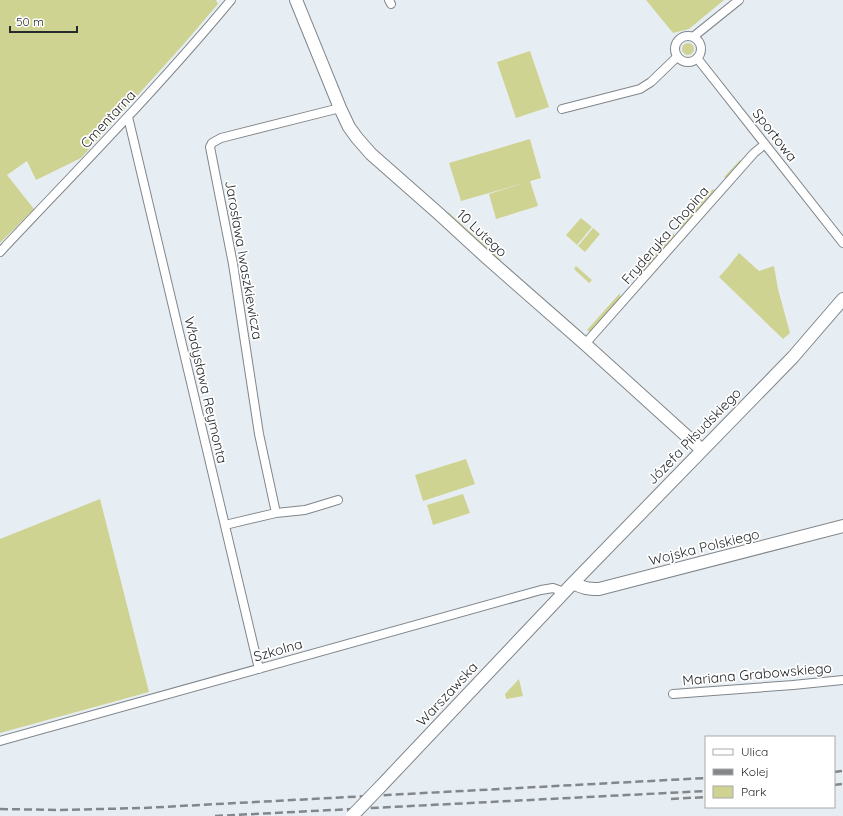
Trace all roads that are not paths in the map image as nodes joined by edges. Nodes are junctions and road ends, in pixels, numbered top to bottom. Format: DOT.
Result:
graph roads {
  1 [pos="231,0"];
  2 [pos="296,0"];
  3 [pos="739,0"];
  4 [pos="693,37"];
  5 [pos="677,57"];
  6 [pos="697,58"];
  7 [pos="340,108"];
  8 [pos="562,109"];
  9 [pos="128,117"];
  10 [pos="766,144"];
  11 [pos="832,228"];
  12 [pos="843,232"];
  13 [pos="843,242"];
  14 [pos="0,252"];
  15 [pos="842,302"];
  16 [pos="585,344"];
  17 [pos="702,450"];
  18 [pos="338,500"];
  19 [pos="276,513"];
  20 [pos="225,524"];
  21 [pos="843,526"];
  22 [pos="573,583"];
  23 [pos="564,592"];
  24 [pos="259,669"];
  25 [pos="843,680"];
  26 [pos="673,694"];
  27 [pos="0,741"];
  28 [pos="352,816"];
  1 -- 9 [label="street, Cmentarna"];
  2 -- 7 [label="street, 10 Lutego"];
  3 -- 4 [label="street"];
  4 -- 5 [label="street"];
  4 -- 6 [label="street"];
  5 -- 6 [label="street"];
  5 -- 8 [label="street"];
  6 -- 10 [label="street, Sportowa"];
  7 -- 16 [label="street, 10 Lutego"];
  7 -- 19 [label="street, Jarosława Iwaszkiewicza"];
  9 -- 14 [label="street, Cmentarna"];
  9 -- 20 [label="street, Władysława Reymonta"];
  10 -- 11 [label="street, Sportowa"];
  10 -- 16 [label="street, Fryderyka Chopina"];
  11 -- 12 [label="street"];
  11 -- 13 [label="street, Sportowa"];
  15 -- 17 [label="street, Józefa Piłsudskiego"];
  16 -- 17 [label="street, 10 Lutego"];
  17 -- 22 [label="street, Józefa Piłsudskiego"];
  18 -- 19 [label="street"];
  19 -- 20 [label="street"];
  20 -- 24 [label="street, Władysława Reymonta"];
  21 -- 22 [label="street, Wojska Polskiego"];
  22 -- 23 [label="street, Józefa Piłsudskiego"];
  23 -- 24 [label="street, Szkolna"];
  23 -- 28 [label="street, Warszawska, bridge"];
  24 -- 27 [label="street, Szkolna"];
  25 -- 26 [label="street, Mariana Grabowskiego"];
}
